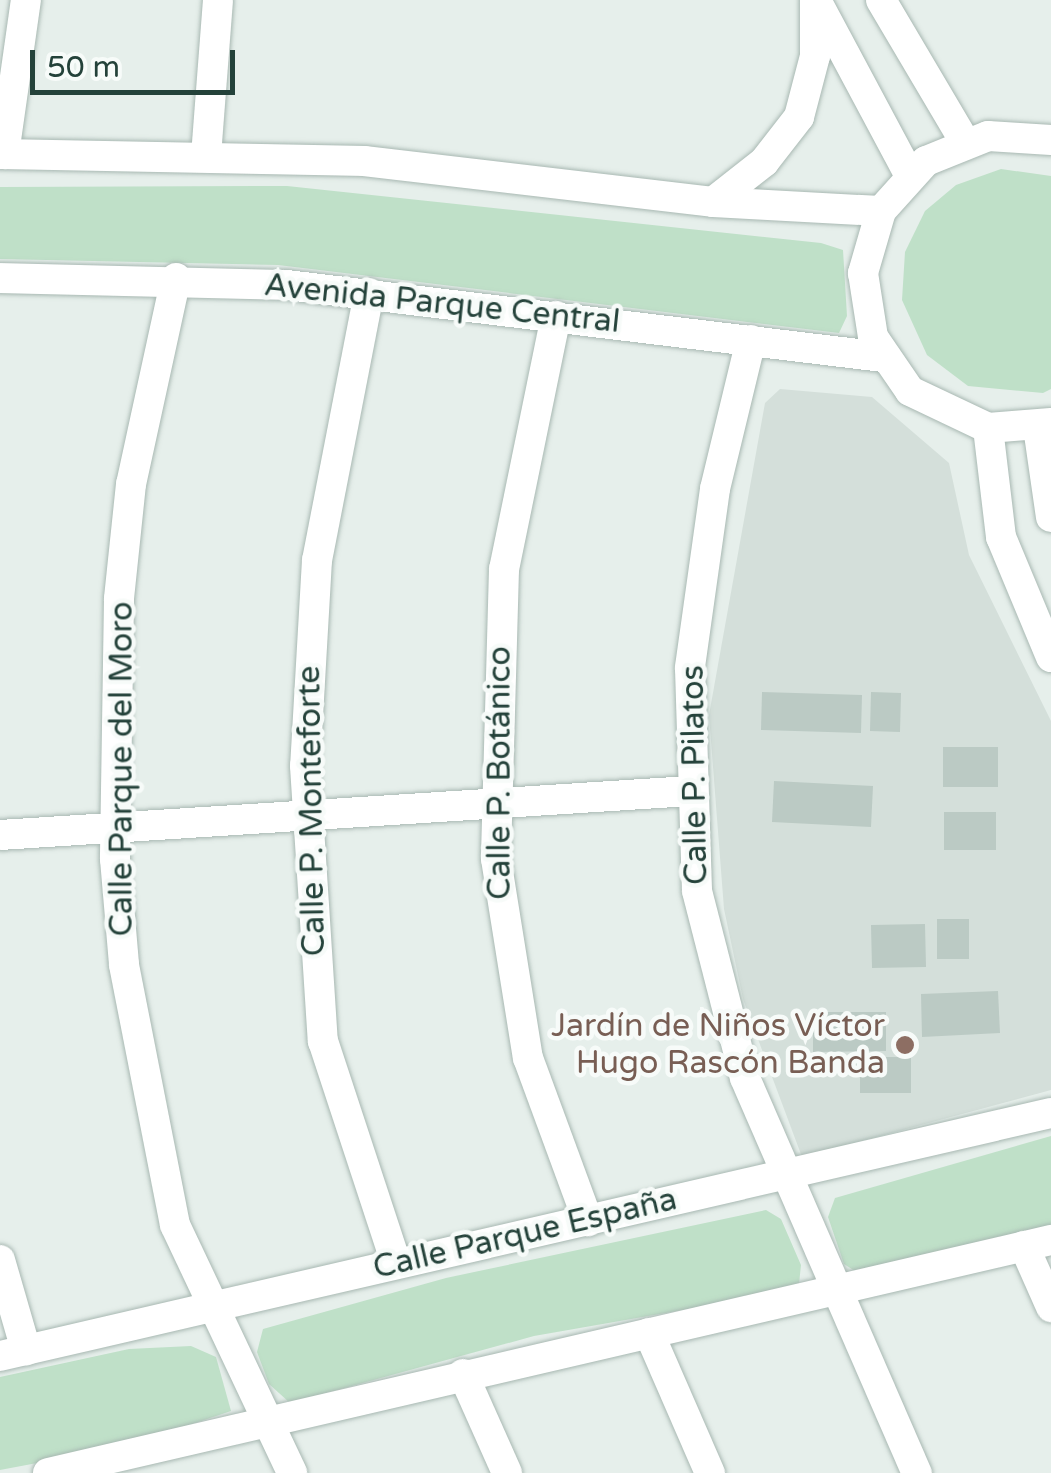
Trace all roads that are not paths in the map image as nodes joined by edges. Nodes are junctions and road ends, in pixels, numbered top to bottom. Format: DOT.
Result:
graph roads {
  1 [pos="26,0"];
  2 [pos="218,0"];
  3 [pos="815,0"];
  4 [pos="881,0"];
  5 [pos="1051,140"];
  6 [pos="965,142"];
  7 [pos="2,154"];
  8 [pos="206,156"];
  9 [pos="910,174"];
  10 [pos="712,202"];
  11 [pos="881,210"];
  12 [pos="0,278"];
  13 [pos="176,278"];
  14 [pos="369,293"];
  15 [pos="556,316"];
  16 [pos="751,340"];
  17 [pos="883,357"];
  18 [pos="1044,425"];
  19 [pos="988,428"];
  20 [pos="1051,518"];
  21 [pos="1051,658"];
  22 [pos="689,792"];
  23 [pos="496,806"];
  24 [pos="307,817"];
  25 [pos="115,828"];
  26 [pos="0,835"];
  27 [pos="1051,1112"];
  28 [pos="788,1174"];
  29 [pos="588,1221"];
  30 [pos="1038,1243"];
  31 [pos="0,1260"];
  32 [pos="396,1262"];
  33 [pos="836,1289"];
  34 [pos="211,1308"];
  35 [pos="1051,1308"];
  36 [pos="648,1333"];
  37 [pos="13,1353"];
  38 [pos="463,1374"];
  39 [pos="267,1417"];
  40 [pos="86,1469"];
  41 [pos="48,1473"];
  42 [pos="292,1473"];
  43 [pos="507,1473"];
  44 [pos="710,1473"];
  45 [pos="916,1473"];
  1 -- 7 [label="street"];
  2 -- 8 [label="street"];
  3 -- 9 [label="street"];
  3 -- 10 [label="street"];
  4 -- 6 [label="street"];
  5 -- 6 [label="street"];
  6 -- 9 [label="street"];
  7 -- 8 [label="street"];
  8 -- 10 [label="street"];
  9 -- 11 [label="street"];
  10 -- 11 [label="street"];
  11 -- 17 [label="street"];
  12 -- 13 [label="street, Avenida Parque Central"];
  13 -- 14 [label="street, Avenida Parque Central"];
  13 -- 25 [label="street, Calle Parque del Moro"];
  14 -- 15 [label="street, Avenida Parque Central"];
  14 -- 24 [label="street, Calle P. Monteforte"];
  15 -- 16 [label="street, Avenida Parque Central"];
  15 -- 23 [label="street, Calle P. Botánico"];
  16 -- 17 [label="street, Avenida Parque Central"];
  16 -- 22 [label="street, Calle P. Pilatos"];
  17 -- 19 [label="street"];
  18 -- 19 [label="street"];
  18 -- 20 [label="street"];
  19 -- 21 [label="street"];
  22 -- 23 [label="street"];
  22 -- 28 [label="street, Calle P. Pilatos"];
  23 -- 24 [label="street"];
  23 -- 29 [label="street, Calle P. Botánico"];
  24 -- 25 [label="street"];
  24 -- 32 [label="street, Calle P. Monteforte"];
  25 -- 26 [label="street"];
  25 -- 34 [label="street, Calle Parque del Moro"];
  27 -- 28 [label="street, Calle Parque España"];
  28 -- 29 [label="street, Calle Parque España"];
  28 -- 33 [label="street, Calle P. Pilatos"];
  29 -- 32 [label="street, Calle Parque España"];
  30 -- 33 [label="street"];
  30 -- 35 [label="street"];
  31 -- 37 [label="street"];
  32 -- 34 [label="street, Calle Parque España"];
  33 -- 36 [label="street"];
  33 -- 45 [label="street, Calle P. Pilatos"];
  34 -- 37 [label="street, Calle Parque España"];
  34 -- 39 [label="street, Calle Parque del Moro"];
  36 -- 38 [label="street"];
  36 -- 44 [label="street"];
  38 -- 39 [label="street"];
  38 -- 43 [label="street"];
  39 -- 40 [label="street"];
  39 -- 42 [label="street, Calle Parque del Moro"];
  40 -- 41 [label="street"];
}
